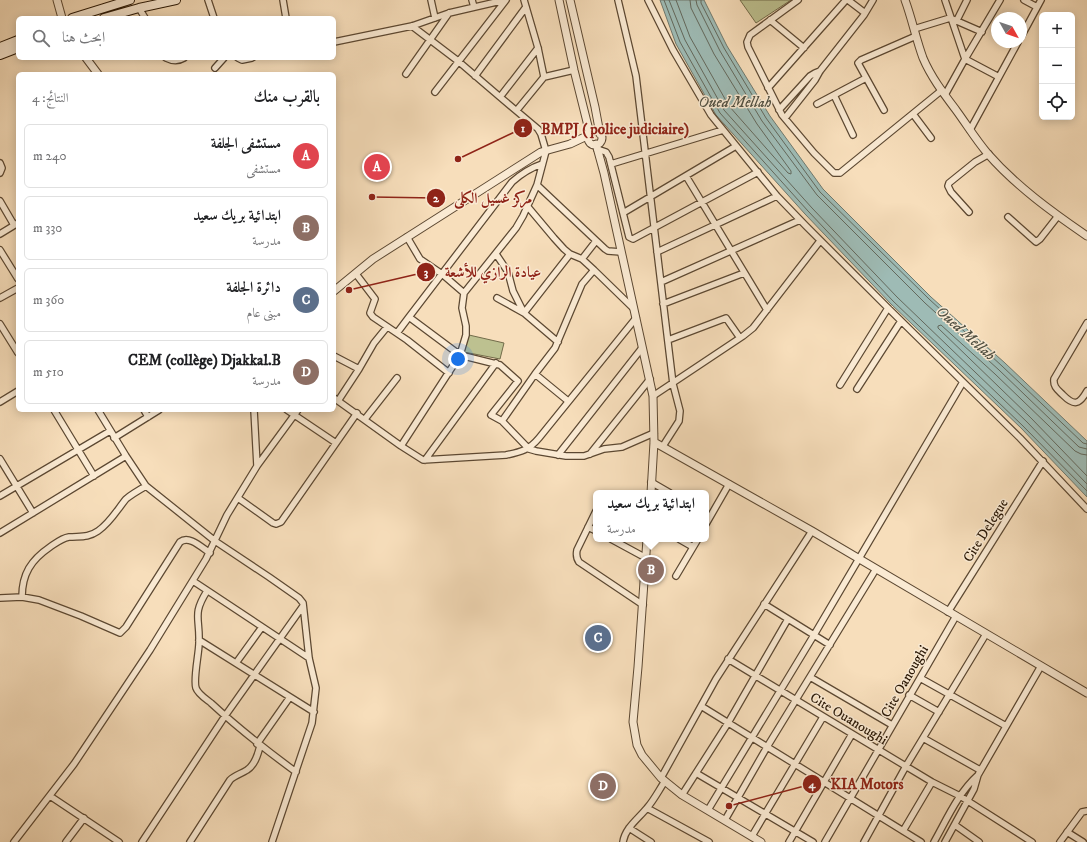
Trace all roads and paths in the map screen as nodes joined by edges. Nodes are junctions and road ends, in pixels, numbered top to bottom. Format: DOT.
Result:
graph roads {
  1 [pos="130,0"];
  2 [pos="176,0"];
  3 [pos="208,0"];
  4 [pos="282,0"];
  5 [pos="431,0"];
  6 [pos="472,0"];
  7 [pos="505,0"];
  8 [pos="524,0"];
  9 [pos="559,0"];
  10 [pos="570,0"];
  11 [pos="618,0"];
  12 [pos="648,0"];
  13 [pos="798,0"];
  14 [pos="847,0"];
  15 [pos="873,0"];
  16 [pos="905,0"];
  17 [pos="945,0"];
  18 [pos="968,0"];
  19 [pos="1000,0"];
  20 [pos="1024,0"];
  21 [pos="1042,0"];
  22 [pos="59,3"];
  23 [pos="474,7"];
  24 [pos="526,7"];
  25 [pos="139,8"];
  26 [pos="1037,8"];
  27 [pos="865,13"];
  28 [pos="449,14"];
  29 [pos="62,16"];
  30 [pos="69,16"];
  31 [pos="78,16"];
  32 [pos="111,16"];
  33 [pos="144,16"];
  34 [pos="213,16"];
  35 [pos="286,16"];
  36 [pos="435,18"];
  37 [pos="950,18"];
  38 [pos="770,20"];
  39 [pos="957,20"];
  40 [pos="412,26"];
  41 [pos="1027,26"];
  42 [pos="982,32"];
  43 [pos="915,33"];
  44 [pos="16,41"];
  45 [pos="431,41"];
  46 [pos="336,42"];
  47 [pos="0,47"];
  48 [pos="538,48"];
  49 [pos="804,48"];
  50 [pos="1015,48"];
  51 [pos="16,49"];
  52 [pos="0,55"];
  53 [pos="965,59"];
  54 [pos="88,60"];
  55 [pos="222,60"];
  56 [pos="458,61"];
  57 [pos="215,68"];
  58 [pos="574,70"];
  59 [pos="820,71"];
  60 [pos="97,72"];
  61 [pos="406,74"];
  62 [pos="475,76"];
  63 [pos="544,77"];
  64 [pos="999,77"];
  65 [pos="866,78"];
  66 [pos="768,88"];
  67 [pos="435,92"];
  68 [pos="943,92"];
  69 [pos="834,94"];
  70 [pos="500,97"];
  71 [pos="817,104"];
  72 [pos="517,110"];
  73 [pos="779,110"];
  74 [pos="884,110"];
  75 [pos="913,114"];
  76 [pos="785,118"];
  77 [pos="723,130"];
  78 [pos="970,130"];
  79 [pos="600,134"];
  80 [pos="589,135"];
  81 [pos="853,135"];
  82 [pos="932,138"];
  83 [pos="570,144"];
  84 [pos="595,145"];
  85 [pos="736,146"];
  86 [pos="544,151"];
  87 [pos="645,154"];
  88 [pos="989,154"];
  89 [pos="0,163"];
  90 [pos="542,164"];
  91 [pos="611,164"];
  92 [pos="758,172"];
  93 [pos="0,173"];
  94 [pos="686,176"];
  95 [pos="537,185"];
  96 [pos="777,196"];
  97 [pos="650,197"];
  98 [pos="0,201"];
  99 [pos="701,202"];
  100 [pos="528,207"];
  101 [pos="969,212"];
  102 [pos="623,213"];
  103 [pos="1058,216"];
  104 [pos="1008,217"];
  105 [pos="800,220"];
  106 [pos="16,224"];
  107 [pos="715,226"];
  108 [pos="654,227"];
  109 [pos="0,234"];
  110 [pos="407,236"];
  111 [pos="1087,236"];
  112 [pos="596,241"];
  113 [pos="820,241"];
  114 [pos="0,250"];
  115 [pos="621,252"];
  116 [pos="657,252"];
  117 [pos="731,252"];
  118 [pos="496,254"];
  119 [pos="570,254"];
  120 [pos="582,259"];
  121 [pos="594,270"];
  122 [pos="744,273"];
  123 [pos="356,274"];
  124 [pos="442,274"];
  125 [pos="16,277"];
  126 [pos="661,282"];
  127 [pos="16,289"];
  128 [pos="336,289"];
  129 [pos="464,293"];
  130 [pos="0,298"];
  131 [pos="497,298"];
  132 [pos="663,304"];
  133 [pos="633,308"];
  134 [pos="888,308"];
  135 [pos="767,310"];
  136 [pos="524,313"];
  137 [pos="409,317"];
  138 [pos="636,318"];
  139 [pos="901,321"];
  140 [pos="1087,323"];
  141 [pos="0,324"];
  142 [pos="388,327"];
  143 [pos="397,333"];
  144 [pos="740,338"];
  145 [pos="668,340"];
  146 [pos="558,342"];
  147 [pos="642,348"];
  148 [pos="16,350"];
  149 [pos="460,355"];
  150 [pos="336,357"];
  151 [pos="496,364"];
  152 [pos="359,368"];
  153 [pos="449,373"];
  154 [pos="535,374"];
  155 [pos="396,378"];
  156 [pos="650,379"];
  157 [pos="518,381"];
  158 [pos="963,382"];
  159 [pos="673,384"];
  160 [pos="840,385"];
  161 [pos="525,387"];
  162 [pos="857,389"];
  163 [pos="16,392"];
  164 [pos="1087,392"];
  165 [pos="653,396"];
  166 [pos="336,399"];
  167 [pos="568,401"];
  168 [pos="0,402"];
  169 [pos="55,412"];
  170 [pos="99,412"];
  171 [pos="145,412"];
  172 [pos="156,412"];
  173 [pos="254,412"];
  174 [pos="296,413"];
  175 [pos="357,414"];
  176 [pos="148,417"];
  177 [pos="365,419"];
  178 [pos="502,421"];
  179 [pos="110,431"];
  180 [pos="654,433"];
  181 [pos="114,438"];
  182 [pos="654,442"];
  183 [pos="336,443"];
  184 [pos="401,446"];
  185 [pos="663,446"];
  186 [pos="529,449"];
  187 [pos="78,450"];
  188 [pos="589,454"];
  189 [pos="558,455"];
  190 [pos="126,456"];
  191 [pos="0,460"];
  192 [pos="425,460"];
  193 [pos="1043,461"];
  194 [pos="257,466"];
  195 [pos="94,476"];
  196 [pos="651,482"];
  197 [pos="729,484"];
  198 [pos="17,486"];
  199 [pos="146,486"];
  200 [pos="650,490"];
  201 [pos="665,490"];
  202 [pos="0,496"];
  203 [pos="238,498"];
  204 [pos="1087,509"];
  205 [pos="33,513"];
  206 [pos="709,514"];
  207 [pos="593,517"];
  208 [pos="588,527"];
  209 [pos="593,530"];
  210 [pos="812,531"];
  211 [pos="0,533"];
  212 [pos="215,542"];
  213 [pos="617,542"];
  214 [pos="647,542"];
  215 [pos="685,542"];
  216 [pos="696,542"];
  217 [pos="693,546"];
  218 [pos="210,553"];
  219 [pos="646,558"];
  220 [pos="858,558"];
  221 [pos="876,569"];
  222 [pos="676,576"];
  223 [pos="193,581"];
  224 [pos="207,591"];
  225 [pos="22,597"];
  226 [pos="0,598"];
  227 [pos="764,604"];
  228 [pos="643,605"];
  229 [pos="304,606"];
  230 [pos="948,612"];
  231 [pos="956,616"];
  232 [pos="788,619"];
  233 [pos="262,627"];
  234 [pos="986,634"];
  235 [pos="814,635"];
  236 [pos="280,639"];
  237 [pos="199,640"];
  238 [pos="830,645"];
  239 [pos="309,658"];
  240 [pos="728,659"];
  241 [pos="236,663"];
  242 [pos="1041,666"];
  243 [pos="254,675"];
  244 [pos="755,675"];
  245 [pos="810,677"];
  246 [pos="920,678"];
  247 [pos="780,691"];
  248 [pos="1087,693"];
  249 [pos="950,694"];
  250 [pos="909,695"];
  251 [pos="290,697"];
  252 [pos="796,700"];
  253 [pos="701,706"];
  254 [pos="314,712"];
  255 [pos="939,712"];
  256 [pos="225,716"];
  257 [pos="824,717"];
  258 [pos="728,723"];
  259 [pos="892,725"];
  260 [pos="1006,726"];
  261 [pos="852,734"];
  262 [pos="752,738"];
  263 [pos="923,738"];
  264 [pos="259,745"];
  265 [pos="767,747"];
  266 [pos="878,750"];
  267 [pos="794,764"];
  268 [pos="906,766"];
  269 [pos="296,772"];
  270 [pos="979,772"];
  271 [pos="696,773"];
  272 [pos="663,780"];
  273 [pos="824,782"];
  274 [pos="932,782"];
  275 [pos="722,787"];
  276 [pos="682,795"];
  277 [pos="50,796"];
  278 [pos="960,796"];
  279 [pos="738,797"];
  280 [pos="850,799"];
  281 [pos="968,801"];
  282 [pos="647,808"];
  283 [pos="708,810"];
  284 [pos="1087,811"];
  285 [pos="765,814"];
  286 [pos="878,816"];
  287 [pos="84,818"];
  288 [pos="725,820"];
  289 [pos="955,824"];
  290 [pos="629,828"];
  291 [pos="796,831"];
  292 [pos="903,831"];
  293 [pos="1067,832"];
  294 [pos="752,836"];
  295 [pos="14,842"];
  296 [pos="66,842"];
  297 [pos="119,842"];
  298 [pos="142,842"];
  299 [pos="190,842"];
  300 [pos="272,842"];
  301 [pos="623,842"];
  302 [pos="651,842"];
  303 [pos="709,842"];
  304 [pos="761,842"];
  305 [pos="789,842"];
  306 [pos="814,842"];
  307 [pos="825,842"];
  308 [pos="864,842"];
  309 [pos="921,842"];
  310 [pos="934,842"];
  311 [pos="945,842"];
  312 [pos="979,842"];
  313 [pos="1032,842"];
  314 [pos="1060,842"];
  315 [pos="1083,842"];
  1 -- 31 [label="main road"];
  2 -- 25 [label="main road"];
  3 -- 34 [label="street"];
  4 -- 35 [label="street"];
  5 -- 36 [label="street"];
  6 -- 23 [label="street"];
  7 -- 23 [label="street"];
  7 -- 56 [label="street"];
  8 -- 24 [label="street"];
  9 -- 58 [label="street"];
  10 -- 79 [label="street"];
  11 -- 87 [label="street"];
  12 -- 77 [label="street"];
  13 -- 38 [label="street"];
  14 -- 27 [label="street"];
  14 -- 49 [label="street"];
  15 -- 27 [label="street"];
  16 -- 43 [label="street"];
  17 -- 37 [label="street"];
  18 -- 39 [label="street"];
  19 -- 42 [label="street"];
  20 -- 26 [label="street"];
  21 -- 26 [label="street"];
  22 -- 29 [label="street"];
  22 -- 30 [label="street"];
  23 -- 28 [label="street"];
  24 -- 48 [label="street"];
  24 -- 62 [label="street"];
  25 -- 32 [label="main road"];
  25 -- 33 [label="street"];
  26 -- 41 [label="street"];
  27 -- 59 [label="street"];
  28 -- 36 [label="street"];
  28 -- 45 [label="street"];
  36 -- 40 [label="street"];
  37 -- 39 [label="street"];
  37 -- 43 [label="street"];
  37 -- 53 [label="street"];
  38 -- 49 [label="street"];
  38 -- 66 [label="street"];
  39 -- 42 [label="street"];
  40 -- 45 [label="street"];
  40 -- 46 [label="street"];
  42 -- 53 [label="street"];
  43 -- 65 [label="street"];
  43 -- 68 [label="street"];
  44 -- 47 [label="main road"];
  45 -- 56 [label="street"];
  45 -- 61 [label="street"];
  48 -- 63 [label="street"];
  48 -- 70 [label="street"];
  49 -- 66 [label="street"];
  50 -- 64 [label="street"];
  51 -- 52 [label="main road"];
  53 -- 64 [label="street"];
  53 -- 68 [label="street"];
  54 -- 60 [label="street"];
  55 -- 57 [label="street"];
  56 -- 62 [label="street"];
  56 -- 67 [label="street"];
  58 -- 63 [label="street"];
  58 -- 80 [label="street"];
  59 -- 73 [label="street"];
  59 -- 76 [label="street"];
  62 -- 70 [label="street"];
  63 -- 72 [label="street"];
  64 -- 78 [label="street"];
  65 -- 69 [label="street"];
  65 -- 74 [label="street"];
  66 -- 73 [label="street"];
  68 -- 75 [label="street"];
  68 -- 78 [label="street"];
  69 -- 71 [label="street"];
  69 -- 81 [label="street"];
  70 -- 72 [label="street"];
  72 -- 86 [label="street"];
  73 -- 76 [label="street"];
  75 -- 76 [label="street"];
  75 -- 82 [label="street"];
  77 -- 85 [label="street"];
  77 -- 87 [label="street"];
  78 -- 88 [label="street"];
  79 -- 80 [label="street"];
  79 -- 84 [label="street"];
  80 -- 83 [label="street"];
  80 -- 84 [label="street"];
  83 -- 84 [label="street"];
  83 -- 86 [label="street"];
  84 -- 91 [label="street"];
  84 -- 115 [label="street"];
  85 -- 92 [label="street"];
  85 -- 94 [label="street"];
  86 -- 90 [label="street"];
  86 -- 110 [label="street"];
  87 -- 91 [label="street"];
  87 -- 97 [label="street"];
  88 -- 101 [label="street"];
  88 -- 103 [label="street"];
  89 -- 93 [label="street"];
  90 -- 95 [label="street"];
  90 -- 124 [label="street"];
  91 -- 102 [label="street"];
  92 -- 96 [label="street"];
  92 -- 99 [label="street"];
  94 -- 97 [label="street"];
  94 -- 99 [label="street"];
  95 -- 100 [label="street"];
  95 -- 112 [label="street"];
  96 -- 105 [label="street"];
  96 -- 107 [label="street"];
  97 -- 102 [label="street"];
  97 -- 108 [label="street"];
  98 -- 106 [label="street"];
  99 -- 107 [label="street"];
  99 -- 108 [label="street"];
  100 -- 118 [label="street"];
  100 -- 119 [label="street"];
  102 -- 108 [label="street"];
  103 -- 104 [label="street"];
  103 -- 111 [label="street"];
  105 -- 113 [label="street"];
  105 -- 117 [label="street"];
  106 -- 109 [label="street"];
  107 -- 116 [label="street"];
  107 -- 117 [label="street"];
  108 -- 116 [label="street"];
  110 -- 123 [label="street"];
  110 -- 124 [label="street"];
  112 -- 115 [label="street"];
  112 -- 120 [label="street"];
  113 -- 134 [label="street"];
  113 -- 135 [label="street"];
  114 -- 125 [label="street"];
  115 -- 133 [label="street"];
  116 -- 126 [label="street"];
  117 -- 122 [label="street"];
  117 -- 126 [label="street"];
  118 -- 129 [label="street"];
  118 -- 136 [label="street"];
  119 -- 120 [label="street"];
  119 -- 136 [label="street"];
  120 -- 121 [label="street"];
  121 -- 133 [label="street"];
  121 -- 146 [label="street"];
  122 -- 132 [label="street"];
  122 -- 135 [label="street"];
  123 -- 128 [label="street"];
  123 -- 142 [label="street"];
  124 -- 129 [label="street"];
  124 -- 137 [label="street"];
  126 -- 132 [label="street"];
  127 -- 130 [label="street"];
  129 -- 149 [label="street"];
  131 -- 136 [label="street"];
  132 -- 145 [label="street"];
  133 -- 138 [label="street"];
  134 -- 139 [label="street"];
  134 -- 160 [label="street"];
  135 -- 144 [label="street"];
  136 -- 146 [label="street"];
  137 -- 143 [label="street"];
  137 -- 149 [label="street"];
  138 -- 147 [label="street"];
  138 -- 167 [label="street"];
  139 -- 158 [label="street"];
  139 -- 162 [label="street"];
  140 -- 164 [label="street"];
  141 -- 148 [label="street"];
  142 -- 143 [label="street"];
  142 -- 152 [label="street"];
  143 -- 153 [label="street"];
  144 -- 145 [label="street"];
  144 -- 159 [label="street"];
  145 -- 159 [label="street"];
  146 -- 154 [label="street"];
  147 -- 156 [label="street"];
  147 -- 189 [label="street"];
  149 -- 151 [label="street"];
  149 -- 153 [label="street"];
  150 -- 152 [label="street"];
  151 -- 157 [label="street"];
  151 -- 192 [label="street"];
  152 -- 166 [label="street"];
  153 -- 184 [label="street"];
  154 -- 161 [label="street"];
  154 -- 167 [label="street"];
  155 -- 177 [label="street"];
  156 -- 165 [label="street"];
  156 -- 188 [label="street"];
  157 -- 161 [label="street"];
  157 -- 178 [label="street"];
  158 -- 193 [label="street"];
  158 -- 220 [label="street"];
  159 -- 165 [label="street"];
  159 -- 185 [label="street"];
  161 -- 178 [label="street"];
  163 -- 168 [label="street"];
  165 -- 180 [label="street"];
  166 -- 175 [label="street"];
  167 -- 186 [label="street"];
  169 -- 187 [label="street"];
  170 -- 179 [label="street"];
  171 -- 176 [label="street"];
  172 -- 176 [label="street"];
  173 -- 194 [label="street"];
  174 -- 183 [label="street"];
  174 -- 194 [label="street"];
  175 -- 177 [label="street"];
  175 -- 183 [label="street"];
  176 -- 181 [label="street"];
  177 -- 184 [label="street"];
  178 -- 186 [label="street"];
  179 -- 181 [label="street"];
  179 -- 187 [label="street"];
  180 -- 182 [label="street"];
  180 -- 188 [label="street"];
  181 -- 190 [label="street"];
  182 -- 185 [label="street"];
  182 -- 196 [label="street"];
  183 -- 203 [label="street"];
  184 -- 192 [label="street"];
  185 -- 197 [label="street"];
  186 -- 189 [label="street"];
  186 -- 192 [label="street"];
  187 -- 195 [label="street"];
  187 -- 198 [label="street"];
  188 -- 189 [label="street"];
  190 -- 195 [label="street"];
  190 -- 199 [label="street"];
  191 -- 198 [label="street"];
  193 -- 204 [label="street"];
  193 -- 230 [label="street, Cite Delegue"];
  194 -- 203 [label="street"];
  195 -- 205 [label="street"];
  196 -- 200 [label="street"];
  196 -- 201 [label="street"];
  197 -- 206 [label="street"];
  197 -- 210 [label="street"];
  198 -- 202 [label="street"];
  198 -- 205 [label="street"];
  199 -- 212 [label="street"];
  199 -- 225 [label="street"];
  203 -- 212 [label="street"];
  205 -- 211 [label="street"];
  207 -- 208 [label="street"];
  208 -- 209 [label="street"];
  208 -- 228 [label="street"];
  210 -- 220 [label="street"];
  210 -- 227 [label="street"];
  212 -- 218 [label="street"];
  212 -- 229 [label="street"];
  213 -- 219 [label="street"];
  214 -- 219 [label="street"];
  215 -- 217 [label="street"];
  216 -- 217 [label="street"];
  217 -- 222 [label="street"];
  218 -- 223 [label="street"];
  218 -- 225 [label="street"];
  219 -- 228 [label="street"];
  220 -- 221 [label="street"];
  220 -- 235 [label="street"];
  221 -- 230 [label="street"];
  221 -- 238 [label="street"];
  223 -- 224 [label="street"];
  223 -- 277 [label="street"];
  224 -- 233 [label="street"];
  224 -- 237 [label="street"];
  225 -- 226 [label="street"];
  227 -- 232 [label="street"];
  227 -- 240 [label="street"];
  228 -- 272 [label="street"];
  229 -- 236 [label="street"];
  229 -- 239 [label="street"];
  230 -- 231 [label="street"];
  231 -- 234 [label="street"];
  231 -- 246 [label="street, Cite Oanoughi"];
  232 -- 235 [label="street"];
  232 -- 244 [label="street"];
  233 -- 236 [label="street"];
  233 -- 241 [label="street"];
  234 -- 242 [label="street"];
  234 -- 249 [label="street"];
  235 -- 238 [label="street"];
  235 -- 247 [label="street"];
  236 -- 239 [label="street"];
  236 -- 243 [label="street"];
  237 -- 241 [label="street"];
  237 -- 256 [label="street"];
  238 -- 245 [label="street"];
  239 -- 254 [label="street"];
  240 -- 244 [label="street, Cite Ouanoughi"];
  240 -- 253 [label="street"];
  241 -- 243 [label="street"];
  242 -- 248 [label="street"];
  242 -- 260 [label="street"];
  243 -- 251 [label="street"];
  243 -- 256 [label="street"];
  244 -- 247 [label="street, Cite Ouanoughi"];
  244 -- 258 [label="street"];
  245 -- 252 [label="street"];
  245 -- 259 [label="street"];
  246 -- 249 [label="street"];
  246 -- 250 [label="street, Cite Oanoughi"];
  247 -- 252 [label="street, Cite Ouanoughi"];
  247 -- 262 [label="street"];
  249 -- 255 [label="street"];
  249 -- 260 [label="street"];
  250 -- 255 [label="street"];
  250 -- 259 [label="street, Cite Oanoughi"];
  251 -- 254 [label="street"];
  251 -- 264 [label="street"];
  252 -- 257 [label="street, Cite Ouanoughi"];
  252 -- 265 [label="street"];
  253 -- 258 [label="street"];
  253 -- 272 [label="street"];
  254 -- 269 [label="street"];
  255 -- 263 [label="street"];
  256 -- 264 [label="street"];
  256 -- 298 [label="street"];
  257 -- 261 [label="street, Cite Ouanoughi"];
  257 -- 267 [label="street"];
  258 -- 262 [label="street"];
  258 -- 271 [label="street"];
  259 -- 266 [label="street, Cite Oanoughi"];
  260 -- 270 [label="street"];
  261 -- 266 [label="street, Cite Ouanoughi"];
  261 -- 273 [label="street"];
  262 -- 265 [label="street"];
  262 -- 275 [label="street"];
  263 -- 268 [label="street"];
  263 -- 270 [label="street"];
  264 -- 269 [label="street"];
  264 -- 299 [label="street"];
  265 -- 267 [label="street"];
  265 -- 279 [label="street"];
  266 -- 268 [label="street, Cite Ouanoughi"];
  266 -- 280 [label="street, Cite Oanoughi"];
  267 -- 273 [label="street"];
  267 -- 285 [label="street"];
  268 -- 274 [label="street, Cite Ouanoughi"];
  268 -- 286 [label="street"];
  269 -- 300 [label="street"];
  270 -- 278 [label="street"];
  270 -- 281 [label="street"];
  271 -- 275 [label="street"];
  271 -- 276 [label="street"];
  272 -- 276 [label="street"];
  272 -- 282 [label="street"];
  273 -- 280 [label="street"];
  273 -- 291 [label="street"];
  274 -- 278 [label="street, Cite Ouanoughi"];
  274 -- 292 [label="street"];
  275 -- 279 [label="street"];
  275 -- 283 [label="street"];
  276 -- 283 [label="street"];
  277 -- 287 [label="street"];
  277 -- 295 [label="street"];
  278 -- 281 [label="street, Cite Ouanoughi"];
  278 -- 310 [label="street"];
  279 -- 285 [label="street"];
  279 -- 288 [label="street"];
  280 -- 286 [label="street"];
  280 -- 307 [label="street, Cite Oanoughi"];
  281 -- 289 [label="street"];
  281 -- 313 [label="street, Cite Ouanoughi"];
  282 -- 290 [label="street"];
  282 -- 303 [label="street"];
  283 -- 288 [label="street"];
  284 -- 293 [label="street"];
  285 -- 291 [label="street"];
  285 -- 294 [label="street"];
  286 -- 292 [label="street"];
  286 -- 308 [label="street"];
  287 -- 296 [label="street"];
  287 -- 297 [label="street"];
  288 -- 294 [label="street"];
  289 -- 311 [label="street"];
  289 -- 312 [label="street"];
  290 -- 301 [label="street"];
  290 -- 302 [label="street"];
  291 -- 305 [label="street"];
  291 -- 306 [label="street"];
  292 -- 309 [label="street"];
  293 -- 314 [label="street"];
  293 -- 315 [label="street"];
  294 -- 304 [label="street"];
}
